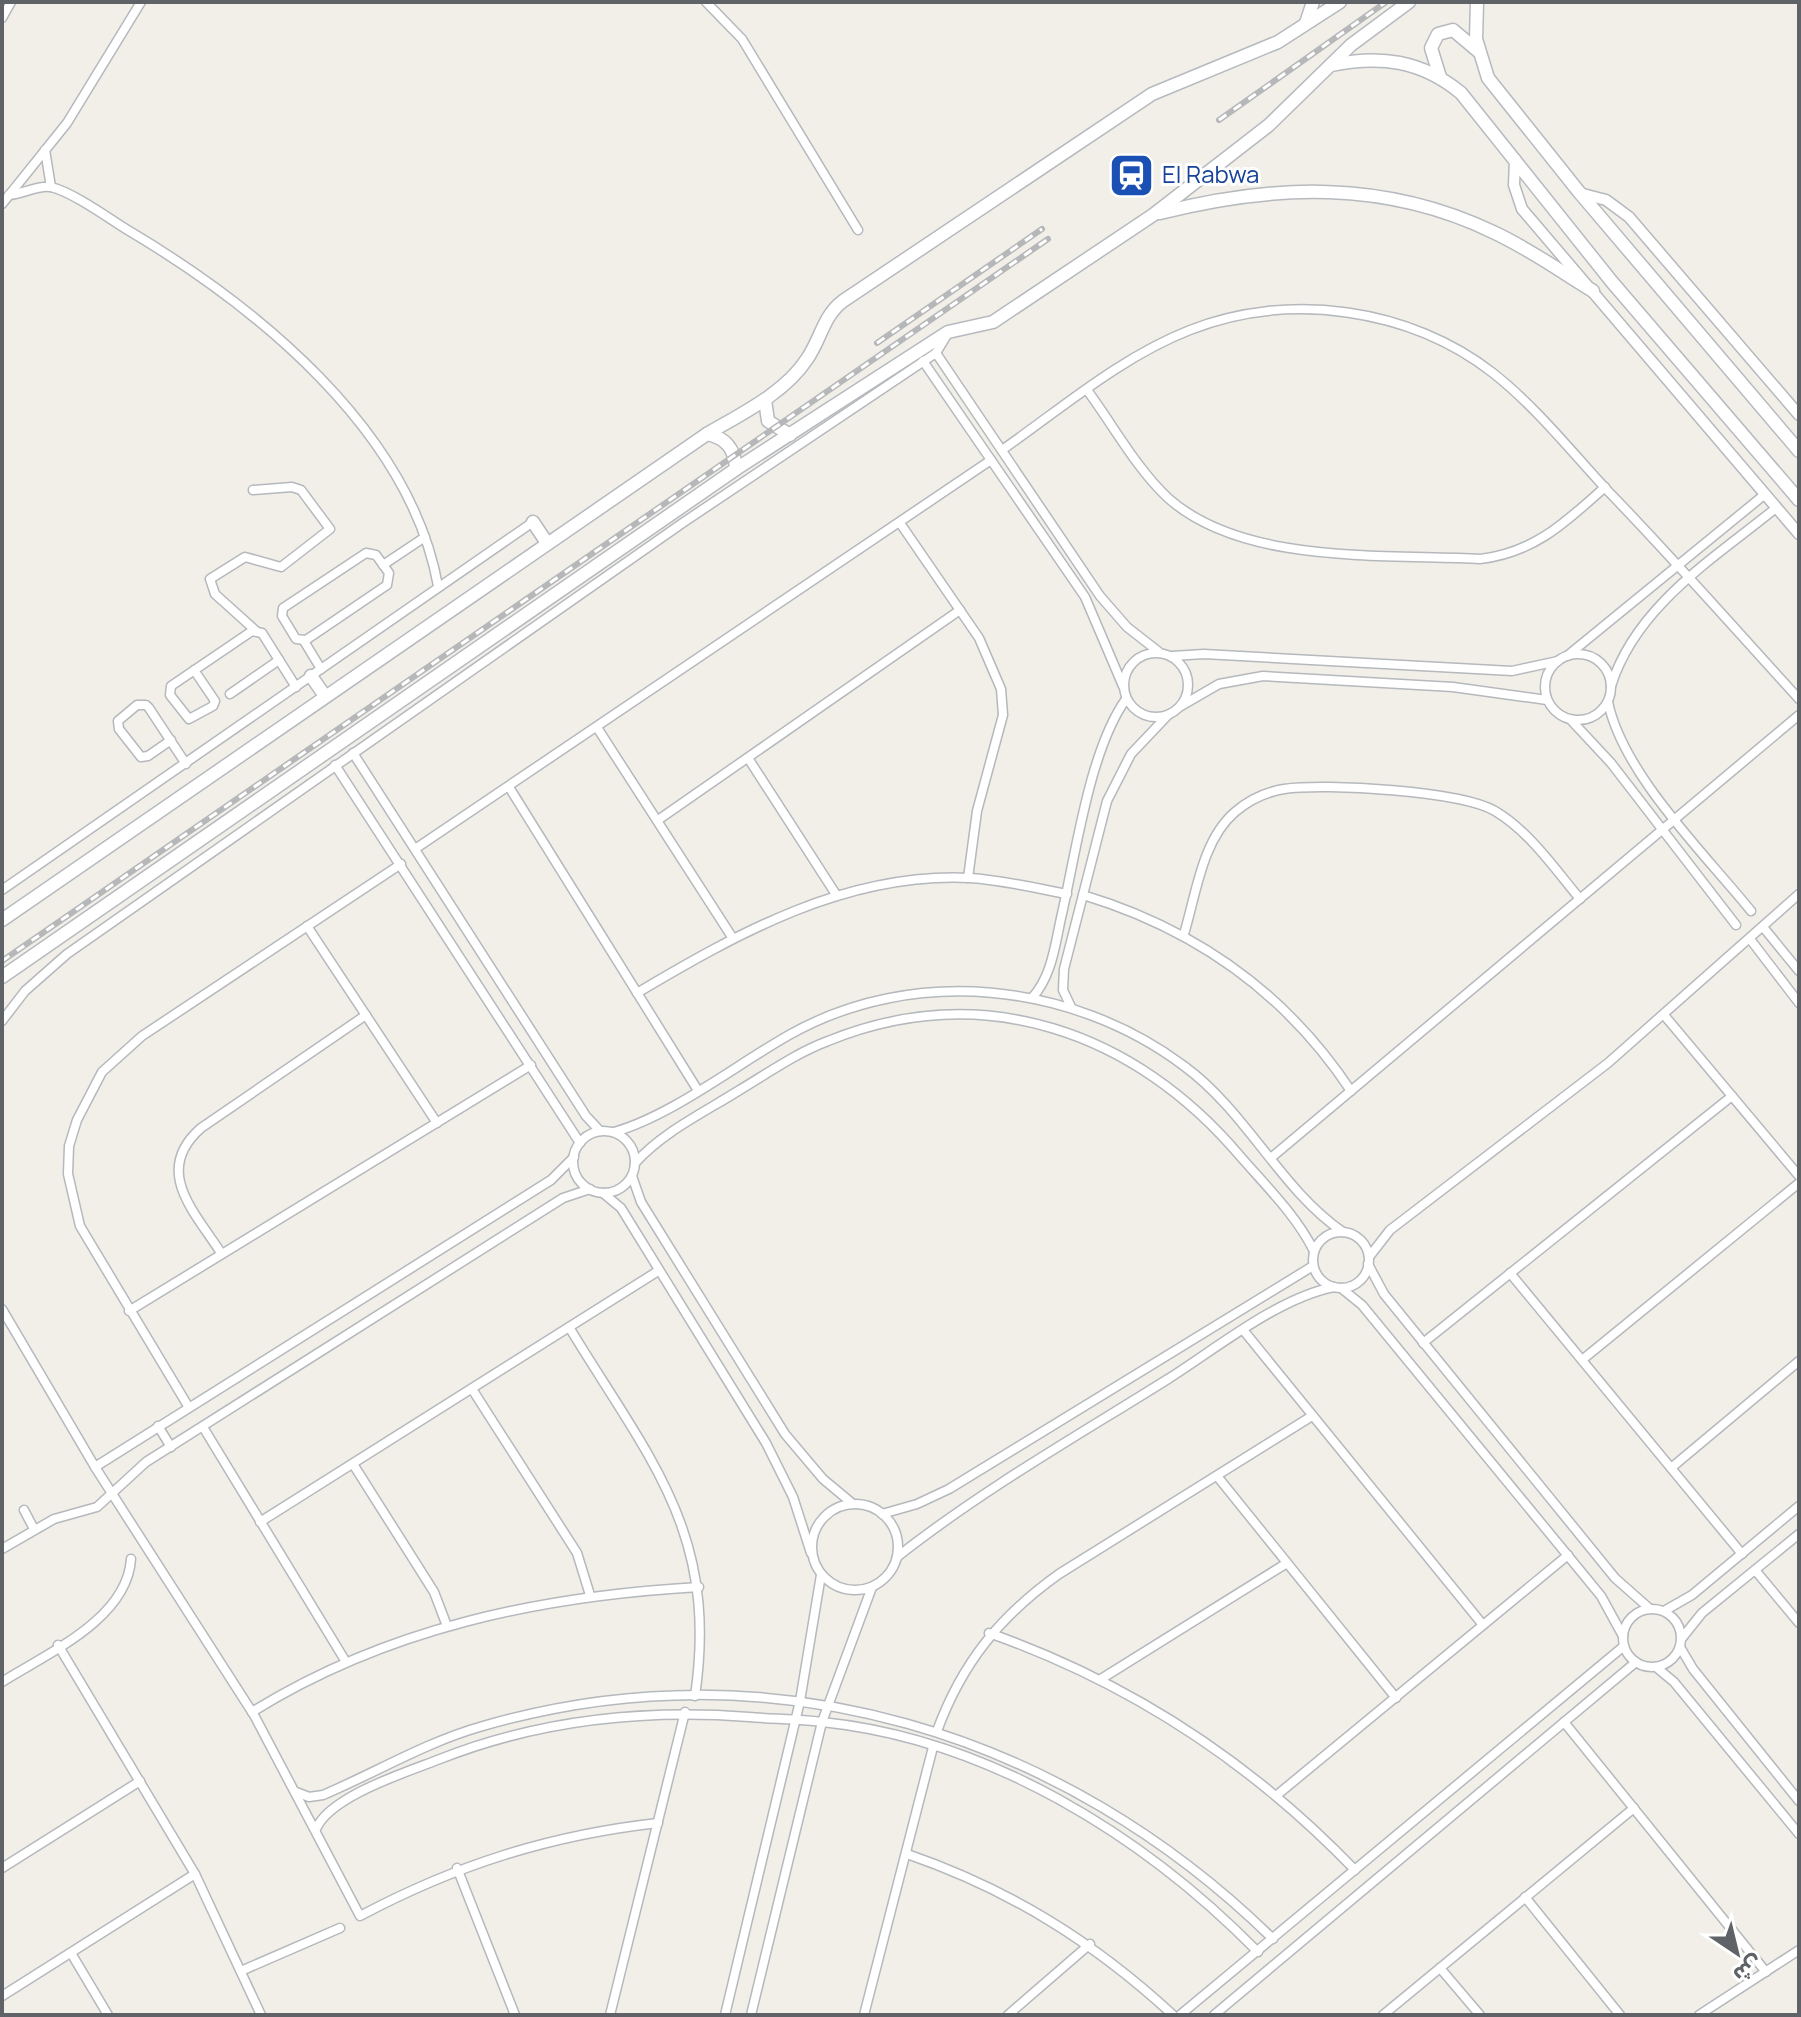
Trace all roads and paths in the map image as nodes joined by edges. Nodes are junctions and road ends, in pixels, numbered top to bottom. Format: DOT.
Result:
graph roads {
  1 [pos="11,2"];
  2 [pos="141,2"];
  3 [pos="706,2"];
  4 [pos="1313,2"];
  5 [pos="1340,2"];
  6 [pos="1409,2"];
  7 [pos="1477,2"];
  8 [pos="2,18"];
  9 [pos="1306,23"];
  10 [pos="1478,51"];
  11 [pos="1331,65"];
  12 [pos="1440,77"];
  13 [pos="45,150"];
  14 [pos="1515,159"];
  15 [pos="51,187"];
  16 [pos="1579,192"];
  17 [pos="9,195"];
  18 [pos="2,204"];
  19 [pos="1153,215"];
  20 [pos="858,230"];
  21 [pos="1593,291"];
  22 [pos="948,332"];
  23 [pos="936,353"];
  24 [pos="923,361"];
  25 [pos="1087,390"];
  26 [pos="765,400"];
  27 [pos="1799,415"];
  28 [pos="707,434"];
  29 [pos="790,435"];
  30 [pos="1002,450"];
  31 [pos="1799,451"];
  32 [pos="991,460"];
  33 [pos="736,469"];
  34 [pos="1605,487"];
  35 [pos="253,490"];
  36 [pos="1764,495"];
  37 [pos="1799,500"];
  38 [pos="1776,508"];
  39 [pos="533,522"];
  40 [pos="900,523"];
  41 [pos="1799,534"];
  42 [pos="425,537"];
  43 [pos="547,543"];
  44 [pos="1680,564"];
  45 [pos="383,565"];
  46 [pos="1691,577"];
  47 [pos="438,586"];
  48 [pos="960,610"];
  49 [pos="256,631"];
  50 [pos="304,641"];
  51 [pos="1159,652"];
  52 [pos="1172,656"];
  53 [pos="1567,656"];
  54 [pos="279,660"];
  55 [pos="1558,661"];
  56 [pos="194,670"];
  57 [pos="316,672"];
  58 [pos="1123,686"];
  59 [pos="1611,686"];
  60 [pos="296,687"];
  61 [pos="230,694"];
  62 [pos="325,696"];
  63 [pos="1126,699"];
  64 [pos="1799,699"];
  65 [pos="1547,700"];
  66 [pos="1608,702"];
  67 [pos="1181,706"];
  68 [pos="1168,715"];
  69 [pos="1799,715"];
  70 [pos="1570,719"];
  71 [pos="598,729"];
  72 [pos="171,740"];
  73 [pos="353,753"];
  74 [pos="748,758"];
  75 [pos="186,764"];
  76 [pos="335,765"];
  77 [pos="509,787"];
  78 [pos="385,803"];
  79 [pos="368,815"];
  80 [pos="1676,819"];
  81 [pos="658,820"];
  82 [pos="1663,829"];
  83 [pos="415,849"];
  84 [pos="401,864"];
  85 [pos="968,878"];
  86 [pos="2,890"];
  87 [pos="1067,894"];
  88 [pos="1799,894"];
  89 [pos="1083,895"];
  90 [pos="837,896"];
  91 [pos="1580,899"];
  92 [pos="1751,911"];
  93 [pos="2,920"];
  94 [pos="1736,925"];
  95 [pos="307,926"];
  96 [pos="1763,927"];
  97 [pos="1184,934"];
  98 [pos="732,937"];
  99 [pos="1750,939"];
  100 [pos="1799,971"];
  101 [pos="2,977"];
  102 [pos="637,993"];
  103 [pos="1032,998"];
  104 [pos="1799,1003"];
  105 [pos="1072,1008"];
  106 [pos="366,1015"];
  107 [pos="1664,1015"];
  108 [pos="2,1021"];
  109 [pos="531,1065"];
  110 [pos="697,1089"];
  111 [pos="1351,1091"];
  112 [pos="1732,1096"];
  113 [pos="437,1123"];
  114 [pos="600,1131"];
  115 [pos="614,1132"];
  116 [pos="580,1143"];
  117 [pos="574,1157"];
  118 [pos="1272,1157"];
  119 [pos="635,1163"];
  120 [pos="632,1176"];
  121 [pos="1799,1176"];
  122 [pos="1799,1183"];
  123 [pos="590,1189"];
  124 [pos="603,1193"];
  125 [pos="1343,1232"];
  126 [pos="1314,1251"];
  127 [pos="221,1253"];
  128 [pos="1368,1260"];
  129 [pos="1313,1266"];
  130 [pos="658,1271"];
  131 [pos="1510,1273"];
  132 [pos="1338,1287"];
  133 [pos="2,1309"];
  134 [pos="129,1311"];
  135 [pos="569,1327"];
  136 [pos="1244,1331"];
  137 [pos="1423,1343"];
  138 [pos="1582,1360"];
  139 [pos="1799,1361"];
  140 [pos="741,1363"];
  141 [pos="722,1373"];
  142 [pos="472,1389"];
  143 [pos="188,1406"];
  144 [pos="1312,1416"];
  145 [pos="158,1426"];
  146 [pos="203,1427"];
  147 [pos="171,1447"];
  148 [pos="353,1464"];
  149 [pos="95,1467"];
  150 [pos="1671,1468"];
  151 [pos="1217,1476"];
  152 [pos="113,1495"];
  153 [pos="853,1504"];
  154 [pos="1799,1506"];
  155 [pos="24,1510"];
  156 [pos="882,1514"];
  157 [pos="260,1522"];
  158 [pos="34,1529"];
  159 [pos="1799,1534"];
  160 [pos="2,1549"];
  161 [pos="811,1553"];
  162 [pos="1742,1554"];
  163 [pos="1568,1555"];
  164 [pos="897,1557"];
  165 [pos="131,1559"];
  166 [pos="1287,1563"];
  167 [pos="1755,1570"];
  168 [pos="821,1575"];
  169 [pos="699,1587"];
  170 [pos="872,1587"];
  171 [pos="590,1595"];
  172 [pos="1650,1609"];
  173 [pos="1664,1611"];
  174 [pos="1799,1623"];
  175 [pos="1483,1625"];
  176 [pos="447,1626"];
  177 [pos="989,1633"];
  178 [pos="1624,1641"];
  179 [pos="1681,1643"];
  180 [pos="58,1645"];
  181 [pos="346,1662"];
  182 [pos="1636,1662"];
  183 [pos="1656,1667"];
  184 [pos="1101,1679"];
  185 [pos="2,1682"];
  186 [pos="695,1696"];
  187 [pos="1396,1698"];
  188 [pos="800,1701"];
  189 [pos="827,1705"];
  190 [pos="252,1712"];
  191 [pos="685,1712"];
  192 [pos="795,1721"];
  193 [pos="822,1722"];
  194 [pos="1564,1722"];
  195 [pos="937,1731"];
  196 [pos="933,1747"];
  197 [pos="140,1781"];
  198 [pos="346,1783"];
  199 [pos="296,1792"];
  200 [pos="1277,1795"];
  201 [pos="353,1797"];
  202 [pos="1799,1801"];
  203 [pos="1634,1808"];
  204 [pos="658,1823"];
  205 [pos="316,1829"];
  206 [pos="1799,1834"];
  207 [pos="2,1854"];
  208 [pos="907,1854"];
  209 [pos="5,1866"];
  210 [pos="457,1868"];
  211 [pos="1355,1870"];
  212 [pos="195,1874"];
  213 [pos="1525,1897"];
  214 [pos="340,1928"];
  215 [pos="1273,1939"];
  216 [pos="1090,1944"];
  217 [pos="1799,1950"];
  218 [pos="1258,1952"];
  219 [pos="71,1953"];
  220 [pos="1440,1968"];
  221 [pos="241,1971"];
  222 [pos="1766,1972"];
  223 [pos="2,1996"];
  224 [pos="108,2015"];
  225 [pos="261,2015"];
  226 [pos="515,2015"];
  227 [pos="610,2015"];
  228 [pos="725,2015"];
  229 [pos="751,2015"];
  230 [pos="864,2015"];
  231 [pos="1008,2015"];
  232 [pos="1173,2015"];
  233 [pos="1180,2015"];
  234 [pos="1214,2015"];
  235 [pos="1383,2015"];
  236 [pos="1480,2015"];
  237 [pos="1620,2015"];
  238 [pos="1699,2015"];
  1 -- 8 [label="street"];
  2 -- 13 [label="street"];
  3 -- 20 [label="street"];
  4 -- 9 [label="main road"];
  5 -- 9 [label="main road"];
  6 -- 11 [label="main road"];
  7 -- 10 [label="main road"];
  9 -- 26 [label="main road"];
  10 -- 12 [label="main road"];
  10 -- 16 [label="main road"];
  11 -- 12 [label="main road"];
  11 -- 19 [label="main road"];
  12 -- 14 [label="main road"];
  13 -- 15 [label="street"];
  13 -- 17 [label="street"];
  14 -- 21 [label="street"];
  14 -- 37 [label="main road"];
  15 -- 17 [label="street"];
  15 -- 42 [label="street"];
  16 -- 27 [label="street"];
  16 -- 31 [label="main road"];
  17 -- 18 [label="street"];
  19 -- 21 [label="main road"];
  19 -- 22 [label="main road"];
  21 -- 36 [label="street"];
  22 -- 23 [label="street"];
  22 -- 29 [label="main road"];
  23 -- 24 [label="street"];
  23 -- 30 [label="street"];
  24 -- 32 [label="street"];
  24 -- 73 [label="street"];
  25 -- 30 [label="street"];
  25 -- 34 [label="street"];
  25 -- 34 [label="street"];
  26 -- 28 [label="main road"];
  26 -- 29 [label="main road"];
  28 -- 33 [label="main road"];
  28 -- 43 [label="main road"];
  29 -- 33 [label="main road"];
  30 -- 51 [label="street"];
  32 -- 40 [label="street"];
  32 -- 58 [label="street"];
  33 -- 101 [label="main road"];
  34 -- 44 [label="street"];
  35 -- 49 [label="street"];
  36 -- 38 [label="street"];
  36 -- 44 [label="street"];
  38 -- 41 [label="street"];
  38 -- 46 [label="street"];
  39 -- 43 [label="main road"];
  39 -- 47 [label="street"];
  40 -- 48 [label="street"];
  40 -- 71 [label="street"];
  42 -- 45 [label="street"];
  42 -- 47 [label="street"];
  43 -- 62 [label="main road"];
  44 -- 46 [label="street"];
  44 -- 53 [label="street"];
  45 -- 50 [label="street"];
  45 -- 50 [label="street"];
  46 -- 59 [label="street"];
  46 -- 64 [label="street"];
  47 -- 57 [label="street"];
  48 -- 74 [label="street"];
  48 -- 85 [label="street"];
  49 -- 54 [label="street"];
  49 -- 56 [label="street"];
  50 -- 57 [label="street"];
  51 -- 52 [label="street"];
  51 -- 58 [label="street"];
  52 -- 55 [label="street"];
  52 -- 67 [label="street"];
  53 -- 55 [label="street"];
  53 -- 59 [label="street"];
  54 -- 60 [label="street"];
  54 -- 61 [label="street"];
  55 -- 65 [label="street"];
  56 -- 56 [label="street"];
  57 -- 60 [label="street"];
  57 -- 62 [label="main road"];
  58 -- 63 [label="street"];
  59 -- 66 [label="street"];
  60 -- 75 [label="street"];
  62 -- 93 [label="main road"];
  63 -- 68 [label="street"];
  63 -- 87 [label="street"];
  65 -- 67 [label="street"];
  65 -- 70 [label="street"];
  66 -- 70 [label="street"];
  66 -- 80 [label="street"];
  67 -- 68 [label="street"];
  68 -- 89 [label="street"];
  69 -- 80 [label="street"];
  70 -- 82 [label="street"];
  71 -- 77 [label="street"];
  71 -- 81 [label="street"];
  72 -- 72 [label="street"];
  72 -- 75 [label="street"];
  73 -- 76 [label="street"];
  73 -- 78 [label="street"];
  74 -- 81 [label="street"];
  74 -- 90 [label="street"];
  75 -- 86 [label="street"];
  76 -- 79 [label="street"];
  76 -- 108 [label="street"];
  77 -- 83 [label="street"];
  77 -- 102 [label="street"];
  78 -- 79 [label="street"];
  78 -- 83 [label="street"];
  79 -- 84 [label="street"];
  80 -- 82 [label="street"];
  80 -- 92 [label="street"];
  81 -- 98 [label="street"];
  82 -- 91 [label="street"];
  82 -- 94 [label="street"];
  83 -- 114 [label="street"];
  84 -- 95 [label="street"];
  84 -- 109 [label="street"];
  85 -- 87 [label="street"];
  85 -- 90 [label="street"];
  87 -- 103 [label="street"];
  88 -- 96 [label="street"];
  89 -- 97 [label="street"];
  89 -- 105 [label="street"];
  90 -- 98 [label="street"];
  91 -- 97 [label="street"];
  91 -- 111 [label="street"];
  95 -- 106 [label="street"];
  95 -- 134 [label="street"];
  96 -- 99 [label="street"];
  96 -- 100 [label="street"];
  97 -- 111 [label="street"];
  98 -- 102 [label="street"];
  99 -- 104 [label="street"];
  99 -- 107 [label="street"];
  102 -- 110 [label="street"];
  103 -- 105 [label="street"];
  103 -- 110 [label="street"];
  105 -- 118 [label="street"];
  106 -- 113 [label="street"];
  106 -- 127 [label="street"];
  107 -- 112 [label="street"];
  107 -- 128 [label="street"];
  109 -- 113 [label="street"];
  109 -- 116 [label="street"];
  110 -- 115 [label="street"];
  111 -- 118 [label="street"];
  112 -- 121 [label="street"];
  112 -- 131 [label="street"];
  113 -- 127 [label="street"];
  114 -- 115 [label="street"];
  114 -- 116 [label="street"];
  115 -- 119 [label="street"];
  116 -- 117 [label="street"];
  117 -- 123 [label="street"];
  117 -- 143 [label="street"];
  118 -- 125 [label="street"];
  119 -- 120 [label="street"];
  119 -- 126 [label="street"];
  120 -- 124 [label="street"];
  120 -- 140 [label="street"];
  122 -- 138 [label="street"];
  123 -- 124 [label="street"];
  123 -- 146 [label="street"];
  124 -- 130 [label="street"];
  125 -- 126 [label="street"];
  125 -- 128 [label="street"];
  126 -- 129 [label="street"];
  127 -- 134 [label="street"];
  128 -- 132 [label="street"];
  128 -- 137 [label="street"];
  129 -- 132 [label="street"];
  129 -- 156 [label="street"];
  130 -- 135 [label="street"];
  130 -- 141 [label="street"];
  131 -- 137 [label="street"];
  131 -- 138 [label="street"];
  132 -- 136 [label="street"];
  132 -- 163 [label="street"];
  133 -- 149 [label="street"];
  134 -- 143 [label="street"];
  135 -- 142 [label="street"];
  135 -- 169 [label="street"];
  136 -- 144 [label="street"];
  136 -- 164 [label="street"];
  137 -- 172 [label="street"];
  138 -- 150 [label="street"];
  139 -- 150 [label="street"];
  140 -- 141 [label="street"];
  140 -- 153 [label="street"];
  141 -- 161 [label="street"];
  142 -- 148 [label="street"];
  142 -- 171 [label="street"];
  143 -- 145 [label="street"];
  144 -- 151 [label="street"];
  144 -- 175 [label="street"];
  145 -- 147 [label="street"];
  145 -- 149 [label="street"];
  146 -- 147 [label="street"];
  146 -- 157 [label="street"];
  147 -- 152 [label="street"];
  148 -- 157 [label="street"];
  148 -- 176 [label="street"];
  149 -- 152 [label="street"];
  150 -- 162 [label="street"];
  151 -- 166 [label="street"];
  151 -- 177 [label="street"];
  152 -- 158 [label="street"];
  152 -- 190 [label="street"];
  153 -- 156 [label="street"];
  153 -- 161 [label="street"];
  154 -- 162 [label="street"];
  155 -- 158 [label="street"];
  156 -- 164 [label="street"];
  157 -- 181 [label="street"];
  158 -- 160 [label="street"];
  159 -- 167 [label="street"];
  161 -- 168 [label="street"];
  162 -- 173 [label="street"];
  163 -- 175 [label="street"];
  163 -- 178 [label="street"];
  164 -- 170 [label="street"];
  165 -- 180 [label="street"];
  166 -- 184 [label="street"];
  166 -- 187 [label="street"];
  167 -- 174 [label="street"];
  167 -- 179 [label="street"];
  168 -- 170 [label="street"];
  168 -- 188 [label="street"];
  169 -- 171 [label="street"];
  169 -- 186 [label="street"];
  170 -- 189 [label="street"];
  171 -- 176 [label="street"];
  172 -- 173 [label="street"];
  172 -- 178 [label="street"];
  173 -- 179 [label="street"];
  175 -- 187 [label="street"];
  176 -- 181 [label="street"];
  177 -- 184 [label="street"];
  177 -- 195 [label="street"];
  178 -- 182 [label="street"];
  178 -- 211 [label="street"];
  179 -- 183 [label="street"];
  179 -- 202 [label="street"];
  180 -- 185 [label="street"];
  180 -- 197 [label="street"];
  181 -- 190 [label="street"];
  182 -- 183 [label="street"];
  182 -- 194 [label="street"];
  183 -- 206 [label="street"];
  184 -- 200 [label="street"];
  186 -- 188 [label="street"];
  186 -- 198 [label="street"];
  187 -- 200 [label="street"];
  188 -- 189 [label="street"];
  188 -- 192 [label="street"];
  189 -- 193 [label="street"];
  189 -- 195 [label="street"];
  190 -- 199 [label="street"];
  191 -- 192 [label="street"];
  191 -- 201 [label="street"];
  191 -- 204 [label="street"];
  192 -- 193 [label="street"];
  192 -- 228 [label="street"];
  193 -- 196 [label="street"];
  193 -- 229 [label="street"];
  194 -- 203 [label="street"];
  194 -- 234 [label="street"];
  195 -- 215 [label="street"];
  196 -- 208 [label="street"];
  196 -- 218 [label="street"];
  197 -- 209 [label="street"];
  197 -- 212 [label="street"];
  198 -- 199 [label="street"];
  198 -- 201 [label="street"];
  199 -- 205 [label="street"];
  200 -- 211 [label="street"];
  201 -- 205 [label="street"];
  203 -- 213 [label="street"];
  203 -- 222 [label="street"];
  204 -- 210 [label="street"];
  204 -- 227 [label="street"];
  205 -- 210 [label="street"];
  207 -- 209 [label="street"];
  208 -- 216 [label="street"];
  208 -- 230 [label="street"];
  210 -- 226 [label="street"];
  211 -- 215 [label="street"];
  212 -- 219 [label="street"];
  212 -- 221 [label="street"];
  213 -- 220 [label="street"];
  213 -- 237 [label="street"];
  214 -- 221 [label="street"];
  215 -- 218 [label="street"];
  216 -- 231 [label="street"];
  216 -- 232 [label="street"];
  217 -- 222 [label="street"];
  218 -- 233 [label="street"];
  219 -- 223 [label="street"];
  219 -- 224 [label="street"];
  220 -- 235 [label="street"];
  220 -- 236 [label="street"];
  221 -- 225 [label="street"];
  222 -- 238 [label="street"];
}
